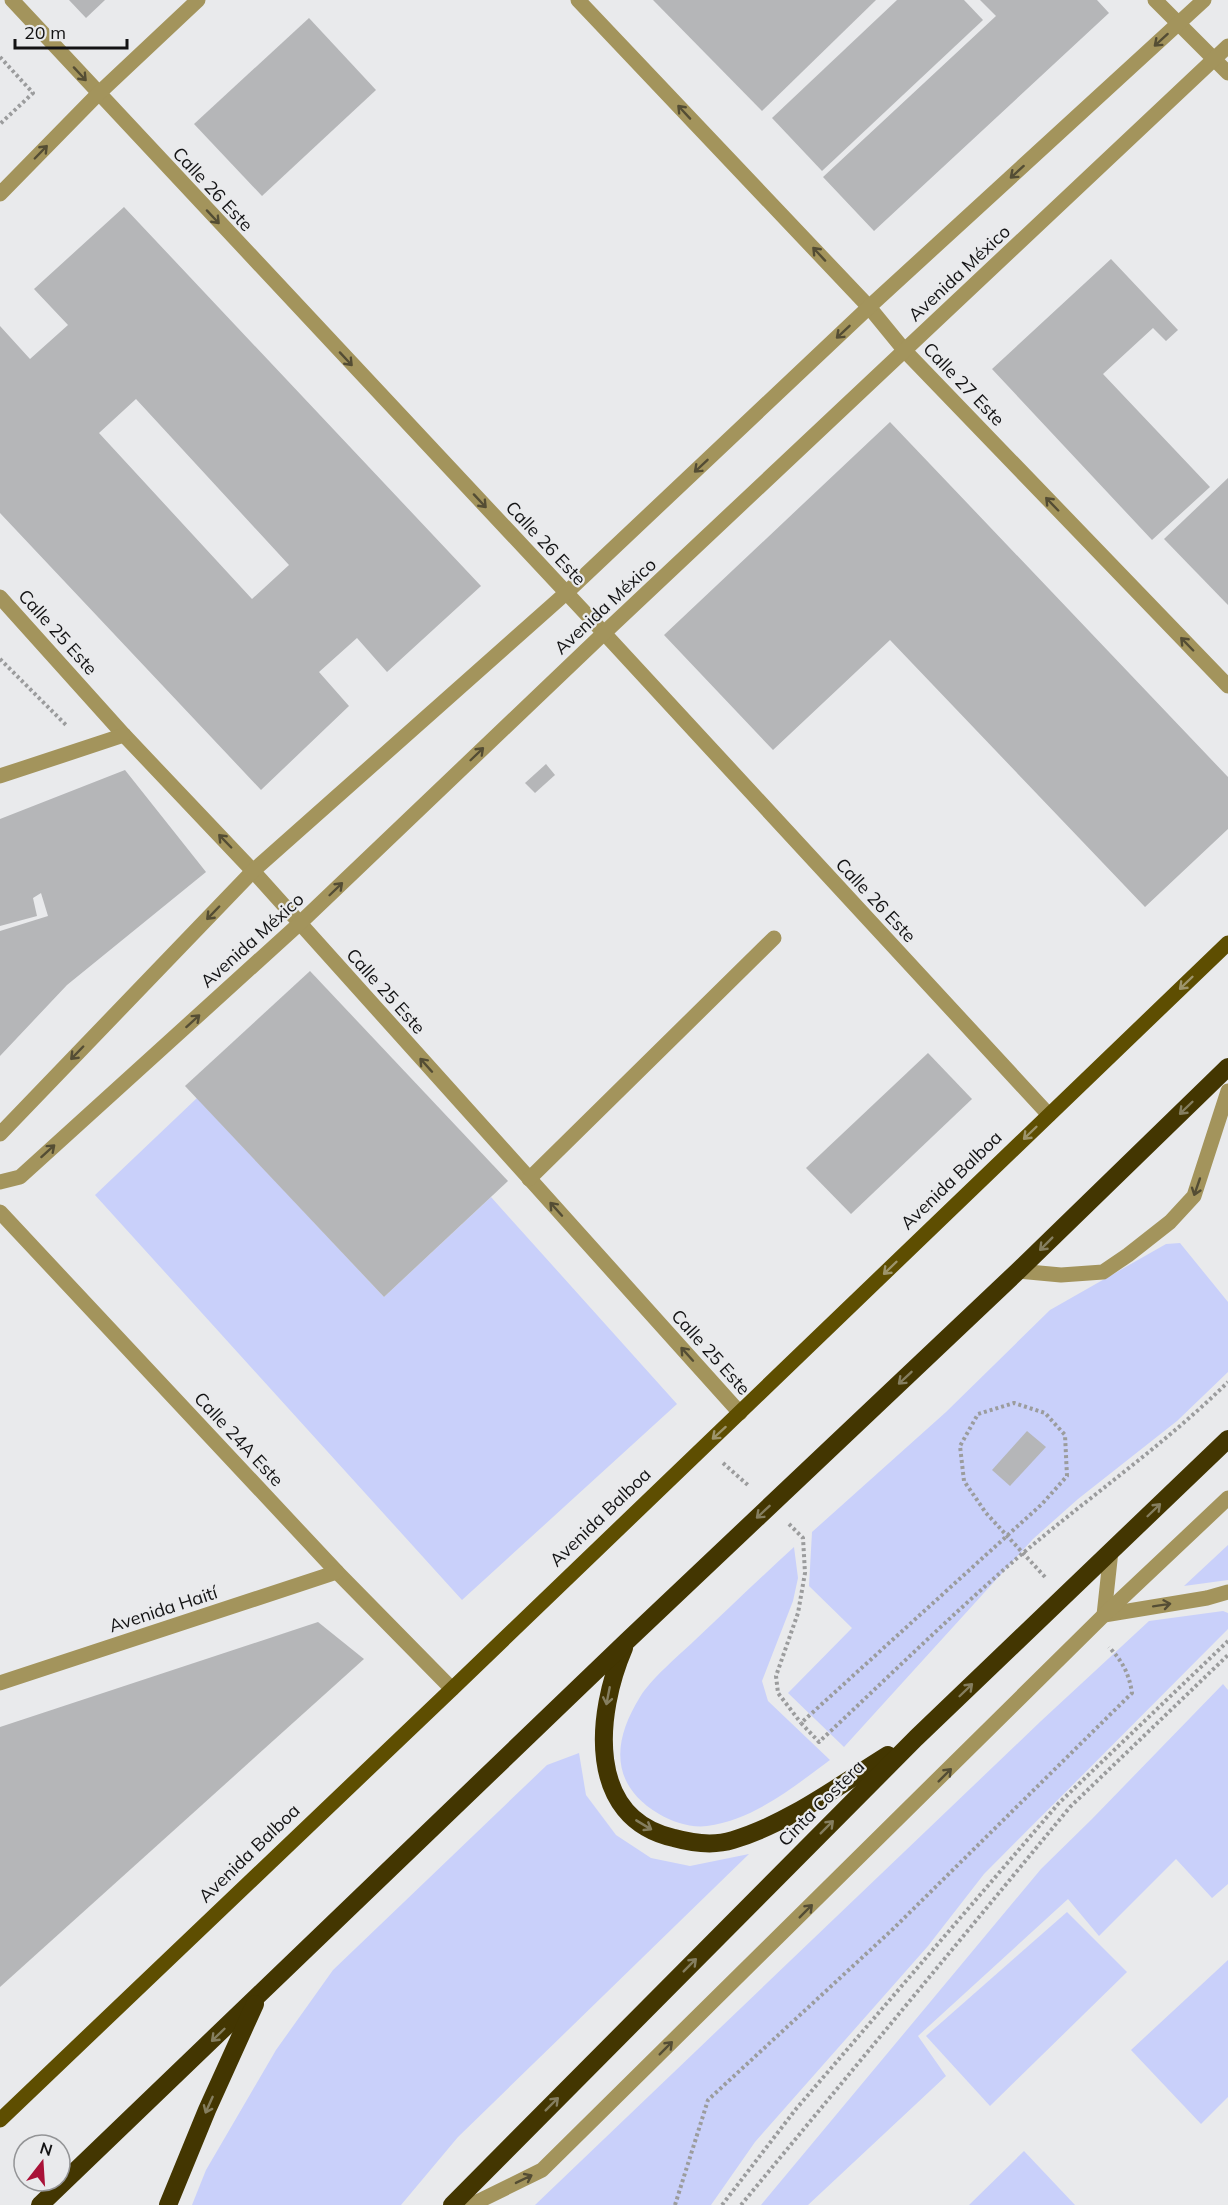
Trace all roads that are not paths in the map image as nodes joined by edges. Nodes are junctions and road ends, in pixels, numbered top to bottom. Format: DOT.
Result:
graph roads {
  1 [pos="12,0"];
  2 [pos="198,0"];
  3 [pos="578,0"];
  4 [pos="1155,0"];
  5 [pos="1204,0"];
  6 [pos="1178,25"];
  7 [pos="1228,46"];
  8 [pos="1214,58"];
  9 [pos="1228,73"];
  10 [pos="98,94"];
  11 [pos="0,194"];
  12 [pos="869,307"];
  13 [pos="905,351"];
  14 [pos="566,593"];
  15 [pos="0,597"];
  16 [pos="604,633"];
  17 [pos="1228,686"];
  18 [pos="124,735"];
  19 [pos="0,776"];
  20 [pos="253,871"];
  21 [pos="299,924"];
  22 [pos="774,938"];
  23 [pos="1228,943"];
  24 [pos="1228,1067"];
  25 [pos="1228,1091"];
  26 [pos="1048,1115"];
  27 [pos="0,1134"];
  28 [pos="529,1179"];
  29 [pos="0,1182"];
  30 [pos="0,1212"];
  31 [pos="1018,1271"];
  32 [pos="740,1413"];
  33 [pos="1228,1439"];
  34 [pos="1228,1498"];
  35 [pos="1111,1551"];
  36 [pos="337,1572"];
  37 [pos="1228,1592"];
  38 [pos="1104,1615"];
  39 [pos="627,1641"];
  40 [pos="0,1683"];
  41 [pos="452,1689"];
  42 [pos="916,1738"];
  43 [pos="260,1994"];
  44 [pos="0,2120"];
  45 [pos="40,2205"];
  46 [pos="168,2205"];
  47 [pos="452,2205"];
  48 [pos="471,2205"];
  1 -- 10 [label="street, Calle 26 Este, one-way"];
  2 -- 10 [label="street"];
  12 -- 3 [label="street, Calle 27 Este, one-way"];
  4 -- 6 [label="street"];
  5 -- 6 [label="street, Avenida México"];
  6 -- 8 [label="street"];
  6 -- 12 [label="street, Avenida México, one-way"];
  7 -- 8 [label="street, Avenida México"];
  8 -- 9 [label="street"];
  8 -- 13 [label="street, Avenida México"];
  11 -- 10 [label="street, one-way"];
  10 -- 14 [label="street, Calle 26 Este, one-way"];
  12 -- 13 [label="street, Calle 27 Este"];
  12 -- 14 [label="street, Avenida México, one-way"];
  13 -- 16 [label="street, Avenida México"];
  17 -- 13 [label="street, Calle 27 Este, one-way"];
  14 -- 16 [label="street, Calle 26 Este"];
  14 -- 20 [label="street, Avenida México"];
  15 -- 18 [label="street, Calle 25 Este"];
  21 -- 16 [label="street, Avenida México, one-way"];
  16 -- 26 [label="street, Calle 26 Este"];
  18 -- 19 [label="street"];
  20 -- 18 [label="street, Calle 25 Este, one-way"];
  20 -- 21 [label="street, Calle 25 Este"];
  20 -- 27 [label="street, Avenida México, one-way"];
  28 -- 21 [label="street, Calle 25 Este, one-way"];
  29 -- 21 [label="street, Avenida México, one-way"];
  22 -- 28 [label="street"];
  23 -- 26 [label="main road, Avenida Balboa, one-way"];
  24 -- 31 [label="highway, one-way"];
  25 -- 31 [label="street, one-way"];
  26 -- 32 [label="main road, Avenida Balboa, one-way"];
  32 -- 28 [label="street, Calle 25 Este, one-way"];
  30 -- 36 [label="street, Calle 24A Este"];
  31 -- 39 [label="highway, one-way"];
  32 -- 41 [label="main road, Avenida Balboa, one-way"];
  35 -- 33 [label="highway, Cinta Costera, one-way"];
  34 -- 38 [label="street"];
  35 -- 38 [label="street"];
  42 -- 35 [label="highway, Cinta Costera, one-way"];
  36 -- 40 [label="street, Avenida Haití"];
  36 -- 41 [label="street, Calle 24A Este"];
  38 -- 37 [label="street, one-way"];
  48 -- 38 [label="street, one-way"];
  39 -- 42 [label="highway, one-way"];
  39 -- 43 [label="highway"];
  41 -- 44 [label="main road, Avenida Balboa"];
  47 -- 42 [label="highway, Cinta Costera, one-way"];
  43 -- 45 [label="highway, one-way"];
  43 -- 46 [label="highway, one-way"];
}
